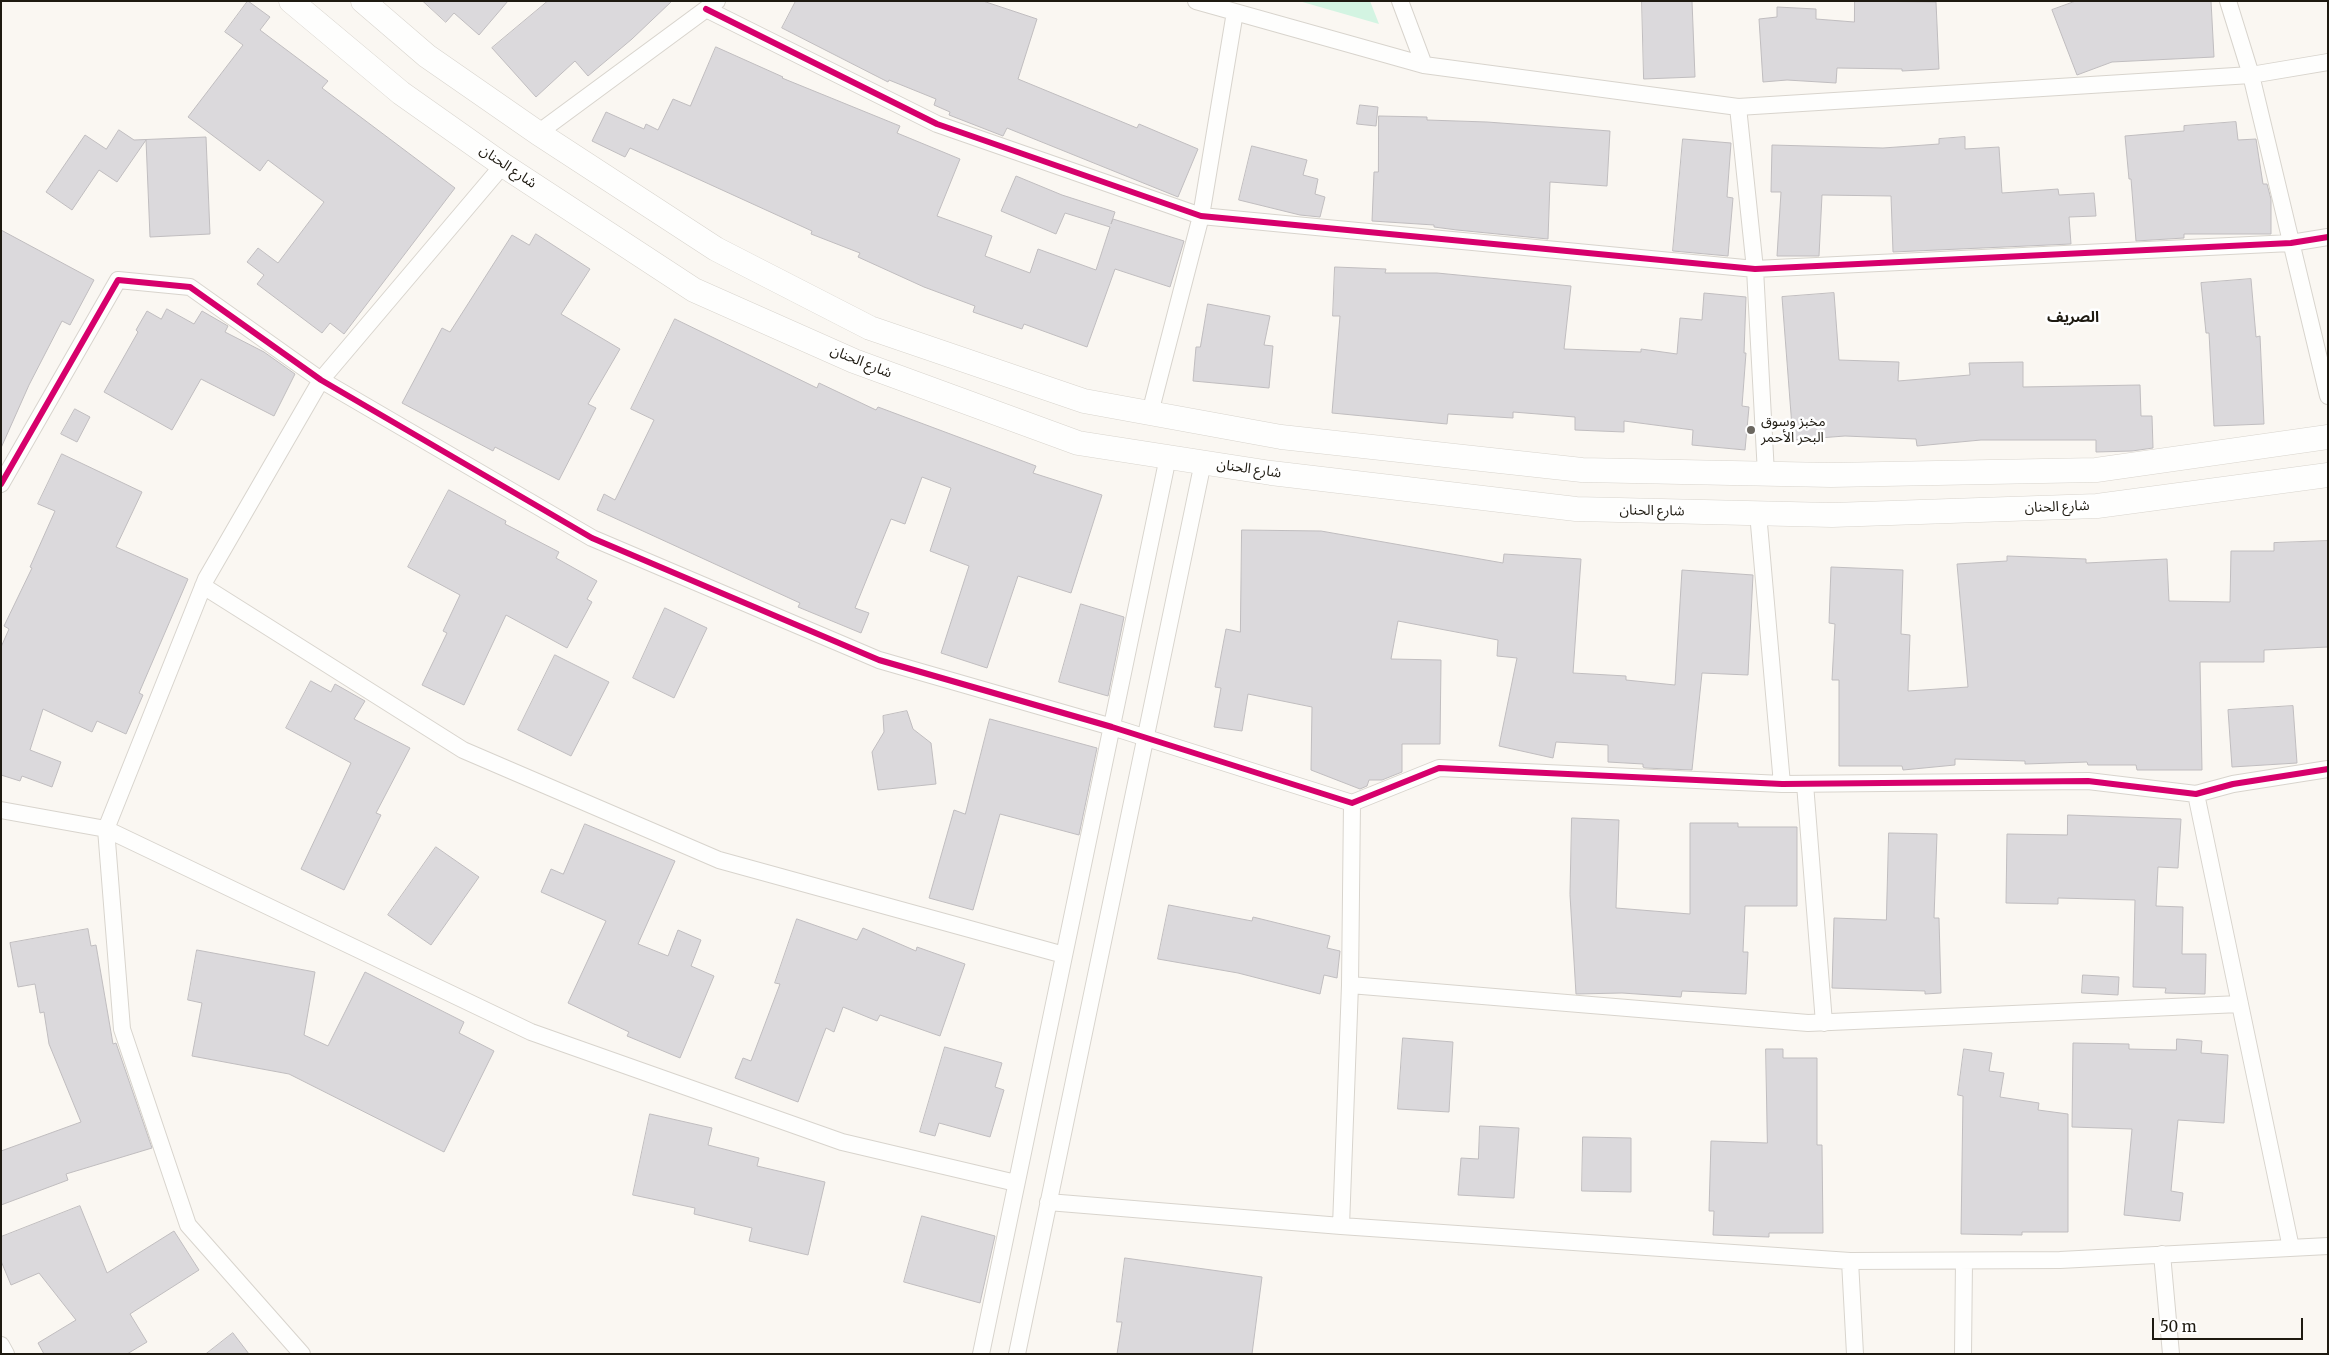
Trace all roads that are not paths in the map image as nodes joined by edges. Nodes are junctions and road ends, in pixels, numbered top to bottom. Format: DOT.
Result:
graph roads {
  1 [pos="291,1"];
  2 [pos="363,1"];
  3 [pos="1196,1"];
  4 [pos="1400,1"];
  5 [pos="2228,1"];
  6 [pos="711,5"];
  7 [pos="1235,12"];
  8 [pos="2328,62"];
  9 [pos="1424,65"];
  10 [pos="2252,75"];
  11 [pos="1738,106"];
  12 [pos="538,133"];
  13 [pos="503,165"];
  14 [pos="1201,216"];
  15 [pos="2328,237"];
  16 [pos="2291,243"];
  17 [pos="1755,269"];
  18 [pos="321,380"];
  19 [pos="2328,396"];
  20 [pos="1150,413"];
  21 [pos="2328,437"];
  22 [pos="1168,457"];
  23 [pos="1203,462"];
  24 [pos="1766,474"];
  25 [pos="2328,475"];
  26 [pos="1,484"];
  27 [pos="1758,513"];
  28 [pos="203,586"];
  29 [pos="1112,727"];
  30 [pos="1145,738"];
  31 [pos="2328,769"];
  32 [pos="1782,784"];
  33 [pos="1805,784"];
  34 [pos="2196,794"];
  35 [pos="1352,803"];
  36 [pos="1,810"];
  37 [pos="106,829"];
  38 [pos="1064,955"];
  39 [pos="1350,985"];
  40 [pos="2240,1004"];
  41 [pos="1824,1023"];
  42 [pos="1016,1183"];
  43 [pos="1048,1202"];
  44 [pos="1341,1226"];
  45 [pos="2328,1246"];
  46 [pos="2291,1248"];
  47 [pos="2162,1254"];
  48 [pos="1964,1260"];
  49 [pos="1850,1261"];
  50 [pos="1,1345"];
  51 [pos="6,1354"];
  52 [pos="302,1354"];
  53 [pos="981,1354"];
  54 [pos="1017,1354"];
  55 [pos="1855,1354"];
  56 [pos="1963,1354"];
  57 [pos="2171,1354"];
  1 -- 13 [label="main road, شارع الحنان"];
  2 -- 12 [label="main road"];
  3 -- 7 [label="street"];
  4 -- 9 [label="street"];
  5 -- 10 [label="street"];
  6 -- 12 [label="street"];
  6 -- 14 [label="street"];
  7 -- 9 [label="street"];
  7 -- 14 [label="street"];
  8 -- 10 [label="street"];
  9 -- 11 [label="street"];
  10 -- 11 [label="street"];
  10 -- 16 [label="street"];
  11 -- 17 [label="street"];
  12 -- 20 [label="main road"];
  13 -- 18 [label="street"];
  13 -- 22 [label="main road, شارع الحنان"];
  14 -- 17 [label="street"];
  14 -- 20 [label="street"];
  15 -- 16 [label="street"];
  16 -- 17 [label="street"];
  16 -- 19 [label="street"];
  17 -- 24 [label="street"];
  18 -- 26 [label="street"];
  18 -- 28 [label="street"];
  18 -- 29 [label="street"];
  20 -- 24 [label="main road"];
  21 -- 24 [label="main road"];
  22 -- 23 [label="main road, شارع الحنان"];
  22 -- 29 [label="street"];
  23 -- 27 [label="main road, شارع الحنان"];
  23 -- 30 [label="street"];
  25 -- 27 [label="main road, شارع الحنان"];
  27 -- 32 [label="street"];
  28 -- 37 [label="street"];
  28 -- 38 [label="street"];
  29 -- 30 [label="street"];
  29 -- 38 [label="street"];
  30 -- 35 [label="street"];
  30 -- 43 [label="street"];
  31 -- 34 [label="street"];
  32 -- 33 [label="street"];
  32 -- 35 [label="street"];
  33 -- 34 [label="street"];
  33 -- 41 [label="street"];
  34 -- 40 [label="street"];
  35 -- 39 [label="street"];
  36 -- 37 [label="street"];
  37 -- 42 [label="street"];
  37 -- 52 [label="street"];
  38 -- 42 [label="street"];
  39 -- 41 [label="street"];
  39 -- 44 [label="street"];
  40 -- 41 [label="street"];
  40 -- 46 [label="street"];
  42 -- 53 [label="street"];
  43 -- 44 [label="street"];
  43 -- 54 [label="street"];
  44 -- 49 [label="street"];
  45 -- 46 [label="street"];
  46 -- 47 [label="street"];
  47 -- 48 [label="street"];
  47 -- 57 [label="street"];
  48 -- 49 [label="street"];
  48 -- 56 [label="street"];
  49 -- 55 [label="street"];
  50 -- 51 [label="street"];
}
